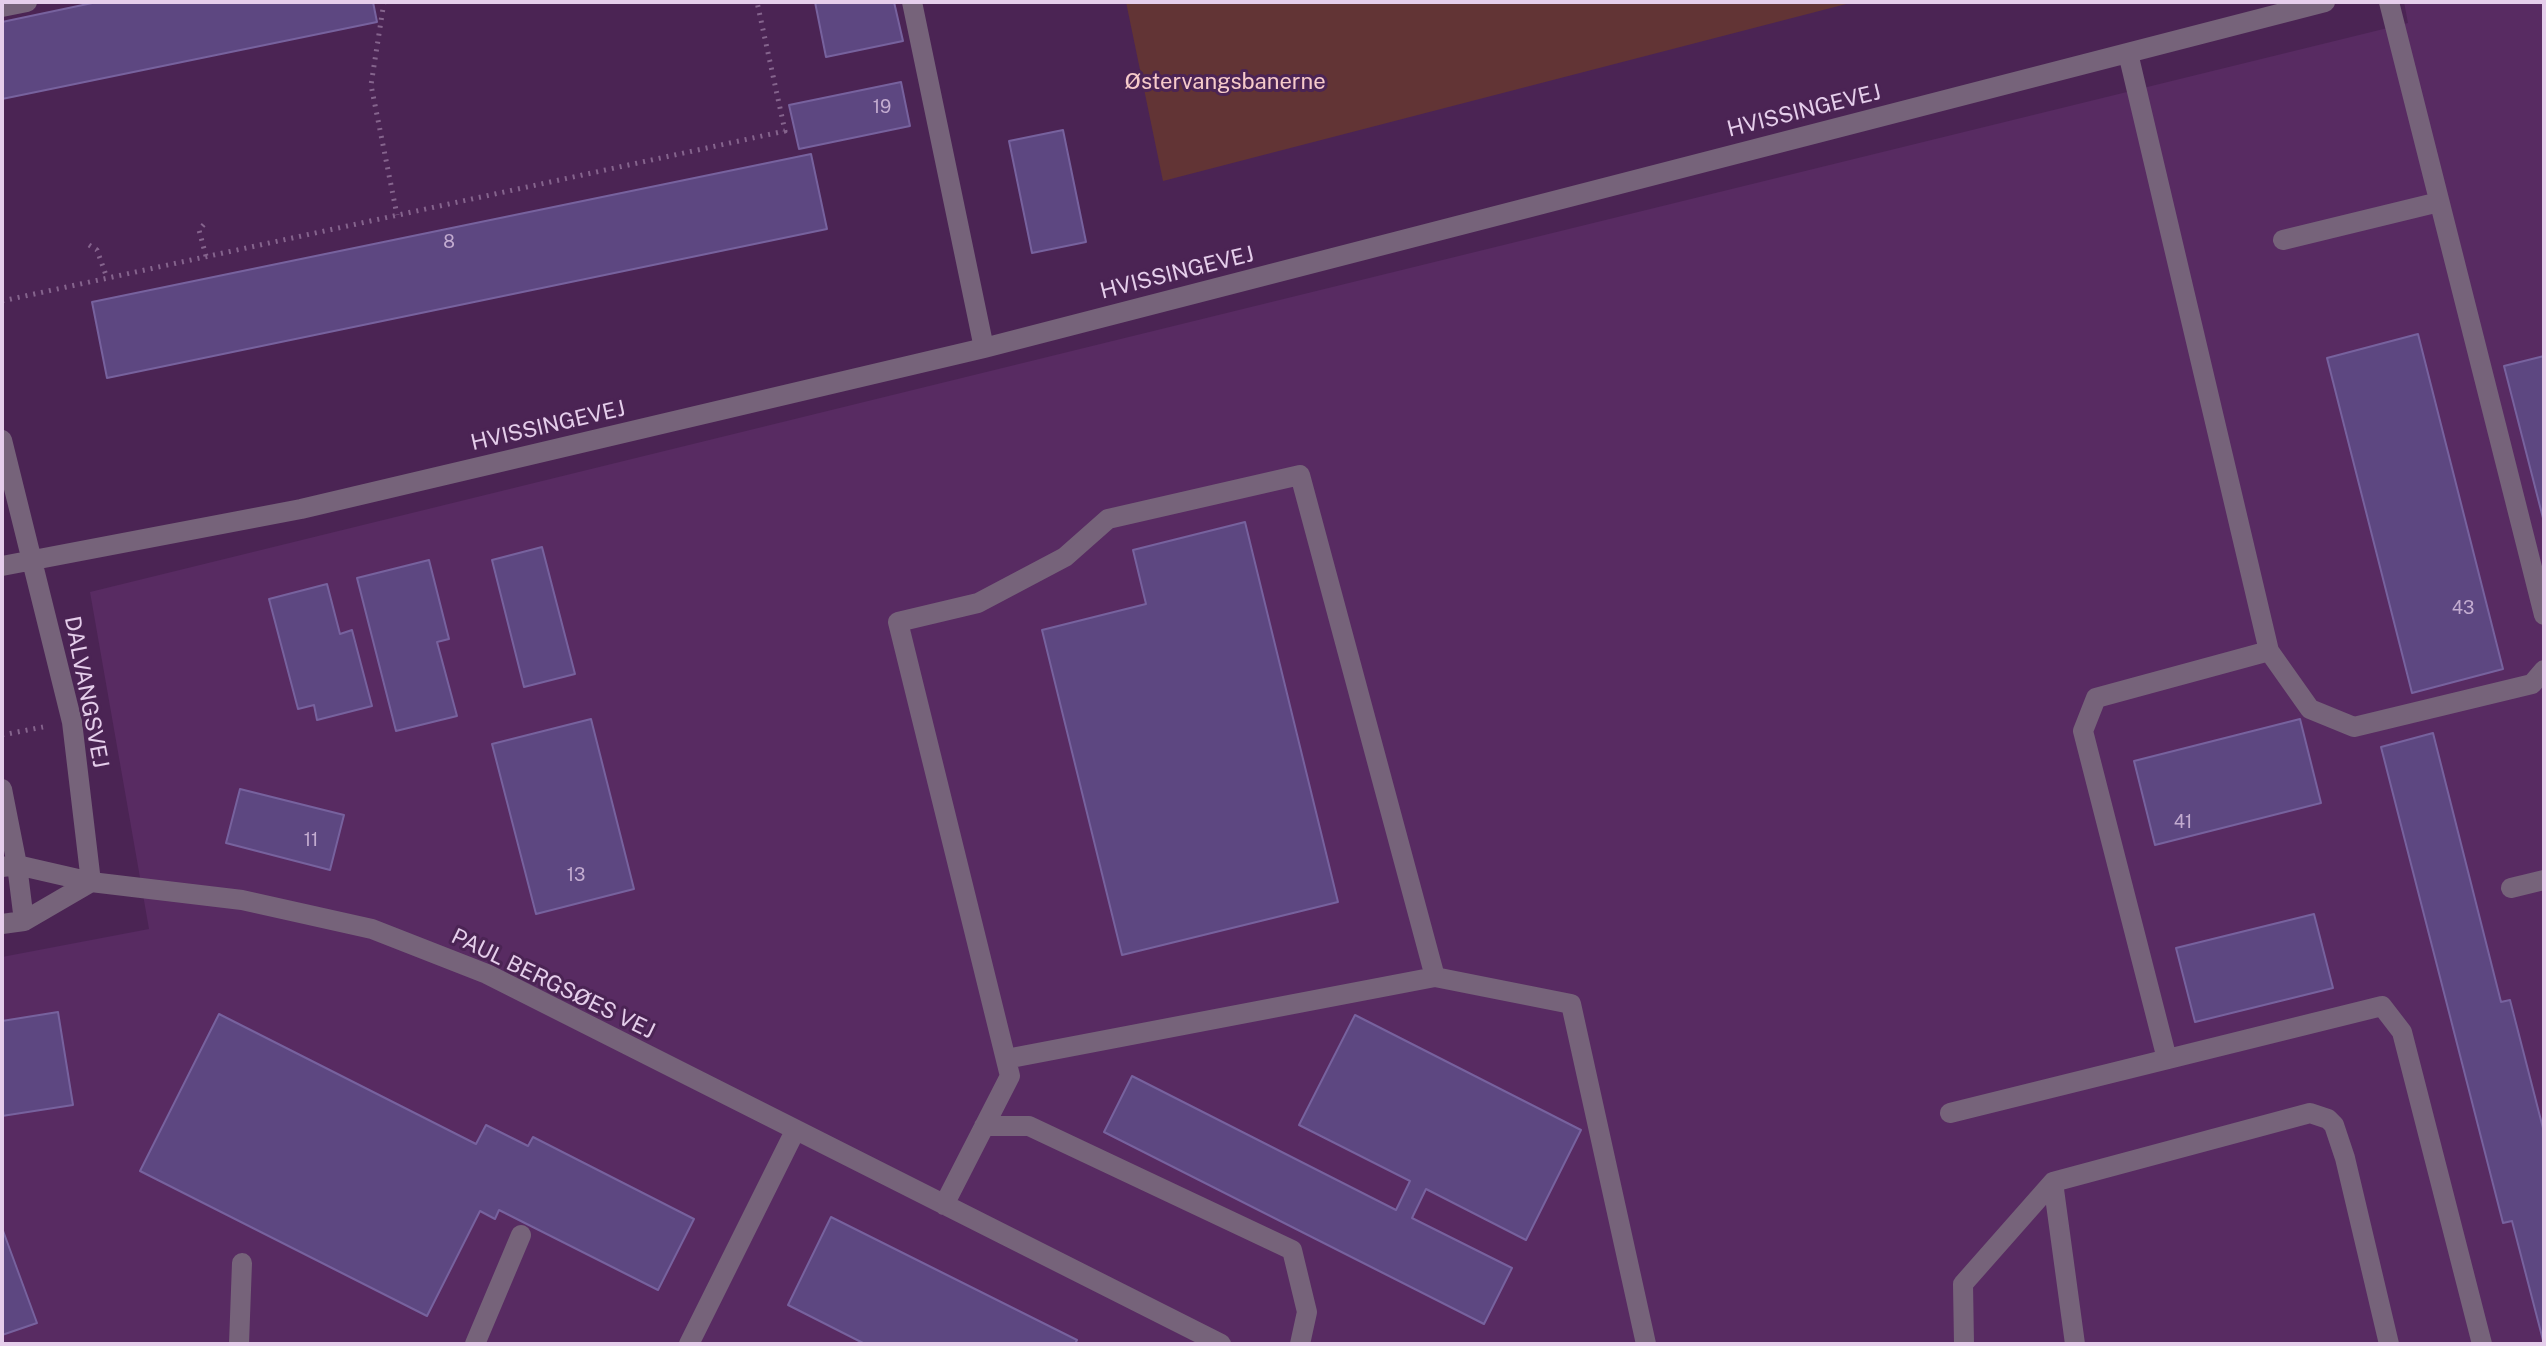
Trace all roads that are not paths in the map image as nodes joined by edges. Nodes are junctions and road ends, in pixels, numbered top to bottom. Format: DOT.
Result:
graph roads {
  1 [pos="27,2"];
  2 [pos="912,2"];
  3 [pos="2325,2"];
  4 [pos="2389,2"];
  5 [pos="2,7"];
  6 [pos="2128,53"];
  7 [pos="2439,202"];
  8 [pos="2283,240"];
  9 [pos="984,348"];
  10 [pos="2,440"];
  11 [pos="33,559"];
  12 [pos="2,566"];
  13 [pos="2544,615"];
  14 [pos="2269,651"];
  15 [pos="2544,670"];
  16 [pos="2,789"];
  17 [pos="10,866"];
  18 [pos="2544,880"];
  19 [pos="91,882"];
  20 [pos="2511,888"];
  21 [pos="24,921"];
  22 [pos="2,924"];
  23 [pos="1435,977"];
  24 [pos="1006,1059"];
  25 [pos="2167,1059"];
  26 [pos="1950,1113"];
  27 [pos="984,1126"];
  28 [pos="795,1131"];
  29 [pos="2053,1182"];
  30 [pos="944,1205"];
  31 [pos="521,1235"];
  32 [pos="242,1263"];
  33 [pos="239,1344"];
  34 [pos="475,1344"];
  35 [pos="689,1344"];
  36 [pos="1221,1344"];
  37 [pos="1300,1344"];
  38 [pos="1646,1344"];
  39 [pos="1964,1344"];
  40 [pos="2075,1344"];
  41 [pos="2389,1344"];
  42 [pos="2482,1344"];
  1 -- 5 [label="street"];
  2 -- 9 [label="street"];
  3 -- 6 [label="street, HVISSINGEVEJ"];
  4 -- 7 [label="street"];
  6 -- 9 [label="street, HVISSINGEVEJ"];
  6 -- 14 [label="street"];
  7 -- 8 [label="street"];
  7 -- 13 [label="street"];
  9 -- 11 [label="street, HVISSINGEVEJ"];
  10 -- 11 [label="street, DALVANGSVEJ"];
  11 -- 12 [label="street"];
  11 -- 19 [label="street, DALVANGSVEJ"];
  14 -- 15 [label="street"];
  14 -- 25 [label="street"];
  16 -- 17 [label="street"];
  17 -- 19 [label="street, PAUL BERGSØES VEJ"];
  17 -- 21 [label="street"];
  18 -- 20 [label="street"];
  19 -- 21 [label="street"];
  19 -- 28 [label="street, PAUL BERGSØES VEJ"];
  21 -- 22 [label="street"];
  23 -- 24 [label="street"];
  23 -- 24 [label="street"];
  23 -- 38 [label="street"];
  24 -- 27 [label="street"];
  25 -- 26 [label="street"];
  25 -- 42 [label="street"];
  27 -- 30 [label="street"];
  27 -- 37 [label="street"];
  28 -- 30 [label="street, PAUL BERGSØES VEJ"];
  28 -- 35 [label="street"];
  29 -- 39 [label="street"];
  29 -- 40 [label="street"];
  29 -- 41 [label="street"];
  30 -- 36 [label="street, PAUL BERGSØES VEJ"];
  31 -- 34 [label="street"];
  32 -- 33 [label="street"];
}
